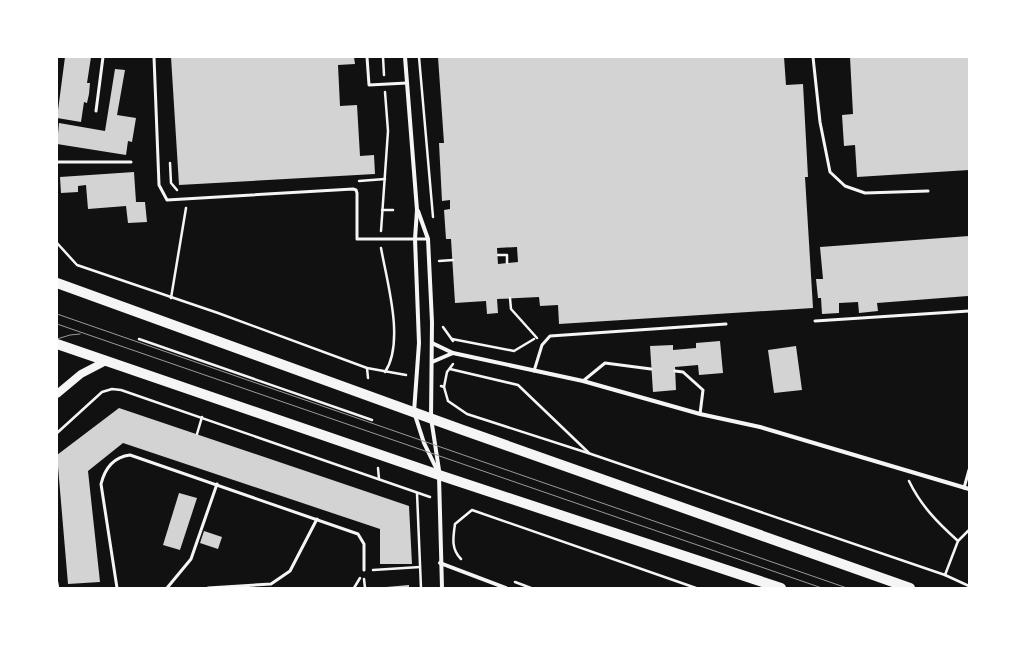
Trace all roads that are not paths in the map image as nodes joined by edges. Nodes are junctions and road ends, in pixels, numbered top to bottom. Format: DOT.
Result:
graph roads {
  1 [pos="103,57"];
  2 [pos="154,57"];
  3 [pos="367,57"];
  4 [pos="405,57"];
  5 [pos="813,57"];
  6 [pos="407,83"];
  7 [pos="96,111"];
  8 [pos="57,162"];
  9 [pos="131,162"];
  10 [pos="928,191"];
  11 [pos="417,210"];
  12 [pos="415,239"];
  13 [pos="428,239"];
  14 [pos="57,283"];
  15 [pos="969,311"];
  16 [pos="815,321"];
  17 [pos="726,324"];
  18 [pos="432,343"];
  19 [pos="57,344"];
  20 [pos="453,353"];
  21 [pos="106,361"];
  22 [pos="432,362"];
  23 [pos="651,368"];
  24 [pos="534,371"];
  25 [pos="675,371"];
  26 [pos="583,381"];
  27 [pos="57,394"];
  28 [pos="414,412"];
  29 [pos="700,414"];
  30 [pos="431,418"];
  31 [pos="969,470"];
  32 [pos="439,475"];
  33 [pos="217,484"];
  34 [pos="964,488"];
  35 [pos="969,489"];
  36 [pos="317,518"];
  37 [pos="440,564"];
  38 [pos="364,570"];
  39 [pos="117,588"];
  40 [pos="167,588"];
  41 [pos="208,588"];
  42 [pos="442,588"];
  43 [pos="506,588"];
  44 [pos="781,588"];
  45 [pos="910,588"];
  1 -- 7 [label="lane"];
  2 -- 12 [label="lane"];
  3 -- 6 [label="lane"];
  4 -- 6 [label="street"];
  5 -- 10 [label="lane"];
  6 -- 11 [label="street"];
  8 -- 9 [label="lane"];
  11 -- 12 [label="street"];
  11 -- 13 [label="street"];
  12 -- 13 [label="lane"];
  12 -- 28 [label="street"];
  13 -- 18 [label="street"];
  14 -- 28 [label="main road"];
  15 -- 16 [label="lane"];
  17 -- 24 [label="lane"];
  18 -- 20 [label="street"];
  18 -- 22 [label="street"];
  19 -- 21 [label="main road"];
  20 -- 22 [label="street"];
  20 -- 24 [label="street"];
  21 -- 27 [label="main road"];
  21 -- 32 [label="main road"];
  22 -- 30 [label="street"];
  23 -- 26 [label="lane"];
  24 -- 26 [label="street"];
  25 -- 29 [label="lane"];
  26 -- 29 [label="street"];
  28 -- 30 [label="main road"];
  28 -- 32 [label="street"];
  29 -- 34 [label="street"];
  30 -- 32 [label="street"];
  30 -- 45 [label="main road"];
  31 -- 34 [label="lane"];
  32 -- 37 [label="street"];
  32 -- 44 [label="main road"];
  33 -- 36 [label="lane"];
  33 -- 39 [label="lane"];
  33 -- 40 [label="lane"];
  34 -- 35 [label="street"];
  36 -- 38 [label="lane"];
  36 -- 41 [label="lane"];
  37 -- 42 [label="street"];
  37 -- 43 [label="street"];
}
